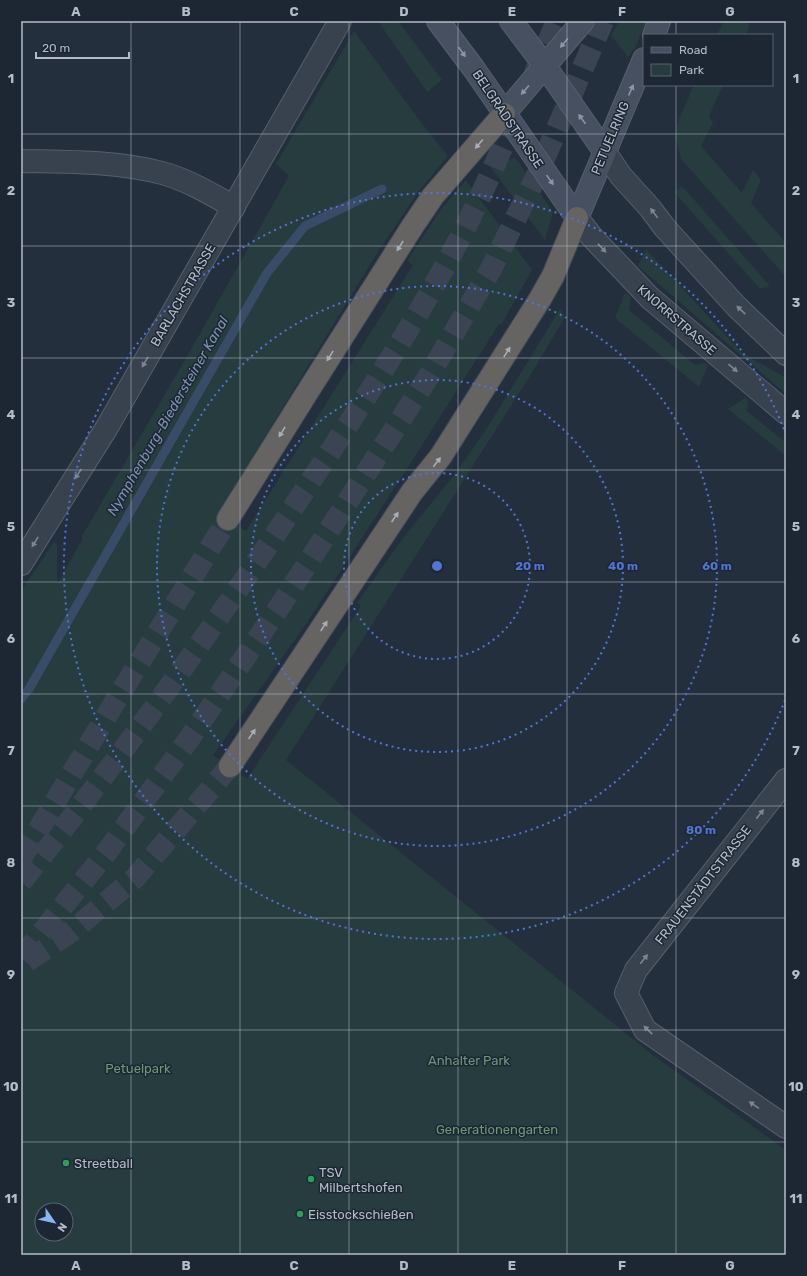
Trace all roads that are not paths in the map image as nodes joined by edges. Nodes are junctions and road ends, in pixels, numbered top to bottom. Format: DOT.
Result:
graph roads {
  1 [pos="340,21"];
  2 [pos="438,21"];
  3 [pos="511,21"];
  4 [pos="583,21"];
  5 [pos="659,21"];
  6 [pos="654,34"];
  7 [pos="643,61"];
  8 [pos="546,66"];
  9 [pos="504,114"];
  10 [pos="604,151"];
  11 [pos="21,161"];
  12 [pos="234,207"];
  13 [pos="577,218"];
  14 [pos="786,354"];
  15 [pos="786,414"];
  16 [pos="228,519"];
  17 [pos="21,564"];
  18 [pos="230,766"];
  19 [pos="786,780"];
  20 [pos="786,1127"];
  1 -- 12 [label="street, BARLACHSTRASSE"];
  2 -- 9 [label="main road, BELGRADSTRASSE, one-way"];
  3 -- 8 [label="main road"];
  4 -- 8 [label="main road, one-way"];
  5 -- 6 [label="main road"];
  10 -- 7 [label="main road, PETUELRING, one-way"];
  8 -- 9 [label="main road, one-way"];
  10 -- 8 [label="main road, one-way"];
  9 -- 13 [label="main road, BELGRADSTRASSE, one-way"];
  9 -- 16 [label="highway, one-way"];
  10 -- 13 [label="main road, PETUELRING"];
  14 -- 10 [label="street, one-way"];
  11 -- 12 [label="street"];
  12 -- 17 [label="street, BARLACHSTRASSE, one-way"];
  13 -- 15 [label="street, KNORRSTRASSE, one-way"];
  18 -- 13 [label="highway, one-way"];
  20 -- 19 [label="street, FRAUENSTÄDTSTRASSE, one-way"];
}
